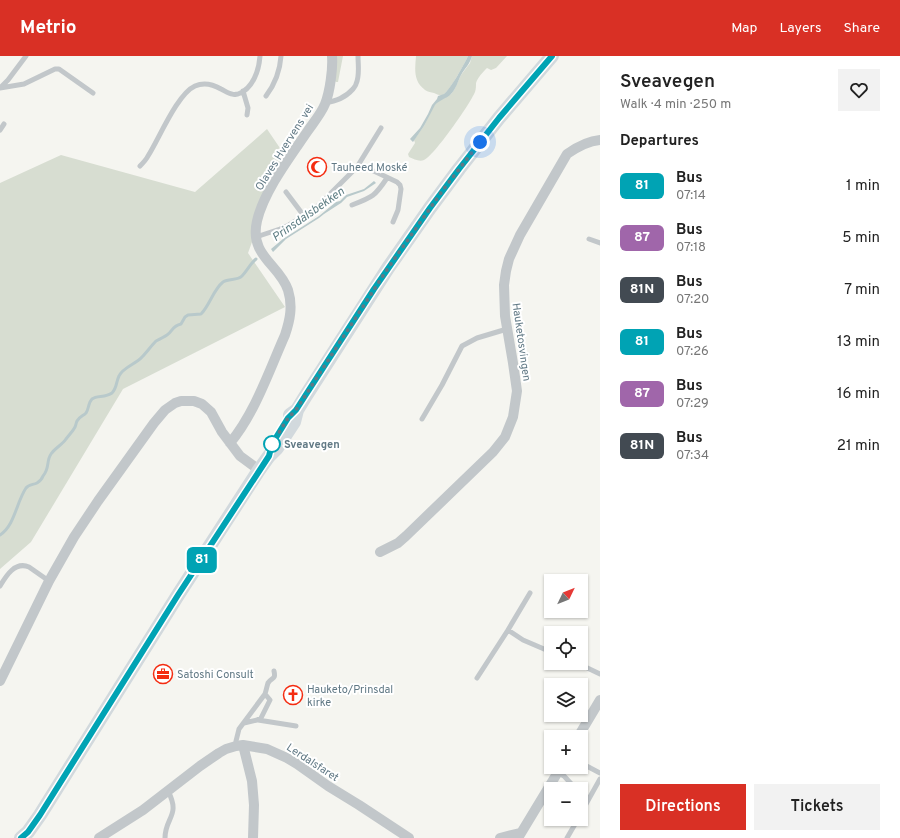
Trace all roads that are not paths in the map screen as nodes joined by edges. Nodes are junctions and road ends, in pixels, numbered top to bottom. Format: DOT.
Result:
graph roads {
  1 [pos="26,56"];
  2 [pos="260,56"];
  3 [pos="281,56"];
  4 [pos="332,56"];
  5 [pos="358,56"];
  6 [pos="552,56"];
  7 [pos="0,88"];
  8 [pos="93,92"];
  9 [pos="243,92"];
  10 [pos="266,96"];
  11 [pos="325,103"];
  12 [pos="248,115"];
  13 [pos="4,124"];
  14 [pos="381,128"];
  15 [pos="0,130"];
  16 [pos="600,140"];
  17 [pos="140,166"];
  18 [pos="356,167"];
  19 [pos="387,178"];
  20 [pos="286,192"];
  21 [pos="352,205"];
  22 [pos="304,216"];
  23 [pos="393,222"];
  24 [pos="256,237"];
  25 [pos="589,239"];
  26 [pos="600,242"];
  27 [pos="507,329"];
  28 [pos="422,419"];
  29 [pos="230,443"];
  30 [pos="259,470"];
  31 [pos="380,552"];
  32 [pos="49,581"];
  33 [pos="0,586"];
  34 [pos="530,593"];
  35 [pos="508,630"];
  36 [pos="544,649"];
  37 [pos="588,668"];
  38 [pos="274,671"];
  39 [pos="600,674"];
  40 [pos="477,678"];
  41 [pos="0,680"];
  42 [pos="265,694"];
  43 [pos="600,700"];
  44 [pos="257,720"];
  45 [pos="244,722"];
  46 [pos="296,726"];
  47 [pos="582,730"];
  48 [pos="239,746"];
  49 [pos="588,767"];
  50 [pos="600,773"];
  51 [pos="557,774"];
  52 [pos="562,774"];
  53 [pos="600,779"];
  54 [pos="570,782"];
  55 [pos="168,791"];
  56 [pos="588,799"];
  57 [pos="574,826"];
  58 [pos="25,836"];
  59 [pos="519,836"];
  60 [pos="99,838"];
  61 [pos="165,838"];
  62 [pos="253,838"];
  63 [pos="410,838"];
  64 [pos="500,838"];
  65 [pos="567,838"];
  1 -- 7 [label="lane"];
  2 -- 9 [label="lane"];
  3 -- 10 [label="lane"];
  4 -- 11 [label="street, Olaves Hvervens vei"];
  5 -- 11 [label="lane"];
  6 -- 30 [label="main road"];
  7 -- 8 [label="lane"];
  9 -- 12 [label="lane"];
  9 -- 17 [label="lane"];
  11 -- 24 [label="street, Olaves Hvervens vei"];
  13 -- 15 [label="lane"];
  14 -- 18 [label="lane"];
  16 -- 27 [label="street, Hauketosvingen"];
  18 -- 19 [label="lane"];
  18 -- 22 [label="lane"];
  19 -- 21 [label="lane"];
  19 -- 23 [label="lane"];
  20 -- 22 [label="lane"];
  22 -- 24 [label="lane"];
  24 -- 29 [label="street, Olaves Hvervens vei"];
  25 -- 26 [label="lane"];
  27 -- 28 [label="lane"];
  27 -- 31 [label="street, Hauketosvingen"];
  29 -- 30 [label="street"];
  29 -- 32 [label="street"];
  30 -- 58 [label="main road"];
  32 -- 33 [label="lane"];
  32 -- 41 [label="street"];
  34 -- 35 [label="lane"];
  35 -- 36 [label="lane"];
  35 -- 40 [label="lane"];
  37 -- 39 [label="lane"];
  38 -- 42 [label="lane"];
  42 -- 44 [label="lane"];
  42 -- 45 [label="lane"];
  43 -- 47 [label="street"];
  44 -- 45 [label="lane"];
  44 -- 46 [label="lane"];
  45 -- 48 [label="lane"];
  48 -- 55 [label="street"];
  48 -- 62 [label="street"];
  48 -- 63 [label="street, Lerdalsfaret"];
  49 -- 50 [label="lane"];
  51 -- 59 [label="street"];
  52 -- 54 [label="lane"];
  53 -- 56 [label="lane"];
  55 -- 60 [label="street"];
  55 -- 61 [label="lane"];
  57 -- 65 [label="lane"];
  59 -- 64 [label="street"];
}
